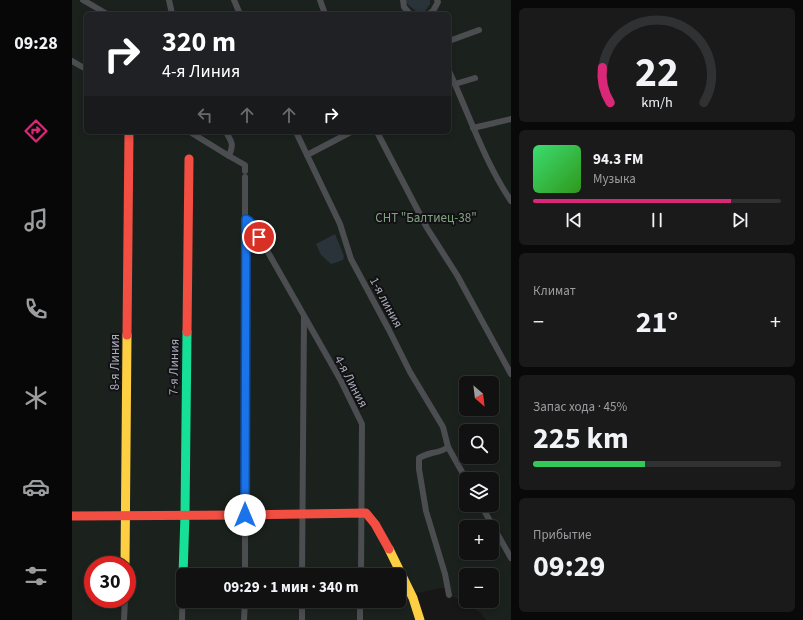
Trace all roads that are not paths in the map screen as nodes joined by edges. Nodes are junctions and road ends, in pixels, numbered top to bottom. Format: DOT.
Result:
graph roads {
  1 [pos="83,0"];
  2 [pos="169,0"];
  3 [pos="234,0"];
  4 [pos="320,0"];
  5 [pos="403,0"];
  6 [pos="437,0"];
  7 [pos="104,12"];
  8 [pos="172,12"];
  9 [pos="239,12"];
  10 [pos="324,12"];
  11 [pos="408,12"];
  12 [pos="431,12"];
  13 [pos="479,30"];
  14 [pos="451,40"];
  15 [pos="72,61"];
  16 [pos="84,68"];
  17 [pos="451,75"];
  18 [pos="475,78"];
  19 [pos="455,84"];
  20 [pos="511,120"];
  21 [pos="473,128"];
  22 [pos="129,134"];
  23 [pos="193,134"];
  24 [pos="227,134"];
  25 [pos="297,134"];
  26 [pos="347,134"];
  27 [pos="377,134"];
  28 [pos="307,155"];
  29 [pos="229,156"];
  30 [pos="189,160"];
  31 [pos="511,201"];
  32 [pos="246,219"];
  33 [pos="304,316"];
  34 [pos="511,374"];
  35 [pos="448,447"];
  36 [pos="462,472"];
  37 [pos="485,512"];
  38 [pos="361,513"];
  39 [pos="302,514"];
  40 [pos="245,515"];
  41 [pos="72,516"];
  42 [pos="126,516"];
  43 [pos="185,516"];
  44 [pos="125,556"];
  45 [pos="511,558"];
  46 [pos="183,568"];
  47 [pos="245,568"];
  48 [pos="302,568"];
  49 [pos="361,568"];
  50 [pos="449,595"];
  51 [pos="124,608"];
  52 [pos="182,608"];
  53 [pos="245,608"];
  54 [pos="302,608"];
  55 [pos="360,608"];
  56 [pos="124,620"];
  57 [pos="182,620"];
  58 [pos="244,620"];
  59 [pos="302,620"];
  60 [pos="360,620"];
  61 [pos="420,620"];
  1 -- 7 [label="street"];
  2 -- 8 [label="street"];
  3 -- 9 [label="street"];
  4 -- 10 [label="street"];
  5 -- 11 [label="street"];
  6 -- 12 [label="street"];
  13 -- 14 [label="street"];
  15 -- 16 [label="street"];
  17 -- 19 [label="street"];
  18 -- 19 [label="street"];
  19 -- 21 [label="street"];
  20 -- 21 [label="street"];
  21 -- 31 [label="street"];
  22 -- 42 [label="street, 8-я Линия"];
  23 -- 29 [label="street"];
  24 -- 29 [label="street"];
  25 -- 28 [label="street, 1-я линия"];
  26 -- 28 [label="street"];
  27 -- 34 [label="street"];
  28 -- 35 [label="street, 1-я линия"];
  29 -- 32 [label="street"];
  30 -- 43 [label="street, 7-я Линия"];
  32 -- 33 [label="street, 4-я Линия"];
  32 -- 40 [label="street"];
  33 -- 38 [label="street, 4-я Линия"];
  33 -- 39 [label="street"];
  35 -- 36 [label="street, 1-я линия"];
  35 -- 50 [label="street"];
  37 -- 45 [label="street"];
  38 -- 39 [label="street"];
  38 -- 49 [label="street, 4-я Линия"];
  38 -- 61 [label="street"];
  39 -- 40 [label="street"];
  39 -- 48 [label="street"];
  40 -- 43 [label="street"];
  40 -- 47 [label="street"];
  41 -- 42 [label="street"];
  42 -- 43 [label="street"];
  42 -- 44 [label="street, 8-я Линия"];
  43 -- 46 [label="street, 7-я Линия"];
  51 -- 56 [label="street"];
  52 -- 57 [label="street, 7-я Линия"];
  53 -- 58 [label="street"];
  54 -- 59 [label="street"];
  55 -- 60 [label="street"];
}
